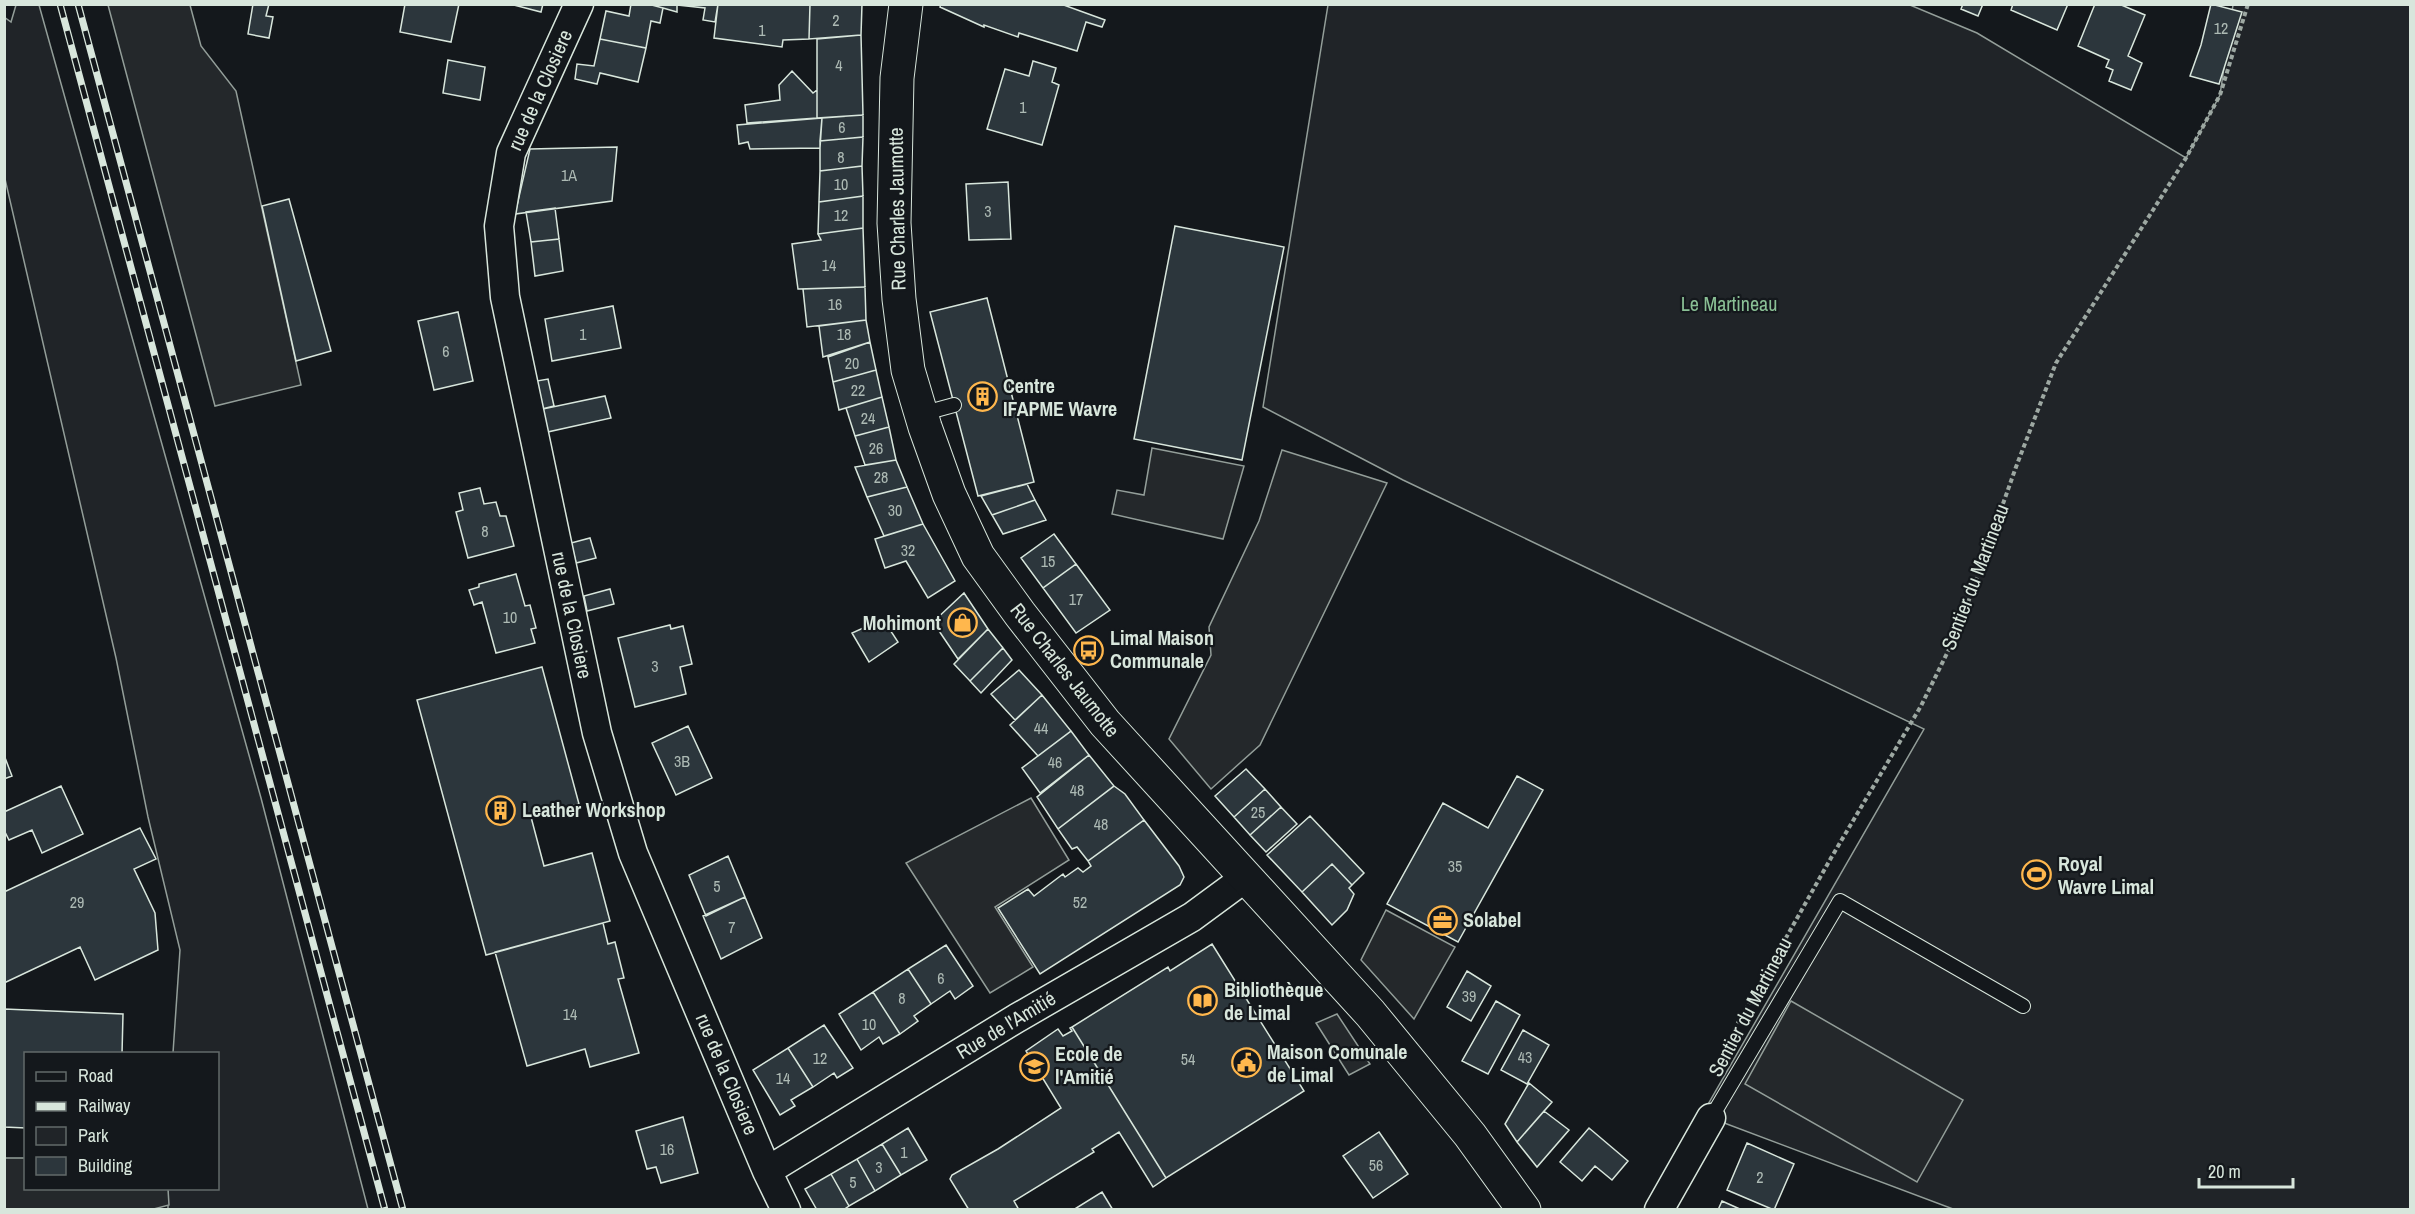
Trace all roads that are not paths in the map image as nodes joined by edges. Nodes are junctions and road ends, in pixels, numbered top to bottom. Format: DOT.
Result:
graph roads {
  1 [pos="579,4"];
  2 [pos="906,4"];
  3 [pos="954,405"];
  4 [pos="921,414"];
  5 [pos="1245,878"];
  6 [pos="2023,1006"];
  7 [pos="1711,1118"];
  8 [pos="767,1171"];
  9 [pos="786,1209"];
  10 [pos="1524,1209"];
  11 [pos="1659,1209"];
  1 -- 8 [label="street, rue de la Closiere"];
  2 -- 4 [label="main road, Rue Charles Jaumotte"];
  3 -- 4 [label="lane"];
  4 -- 5 [label="main road, Rue Charles Jaumotte"];
  5 -- 8 [label="street, Rue de l'Amitié"];
  5 -- 10 [label="main road, Rue Charles Jaumotte"];
  6 -- 7 [label="lane"];
  7 -- 11 [label="street"];
  8 -- 9 [label="street, rue de la Closiere"];
}
